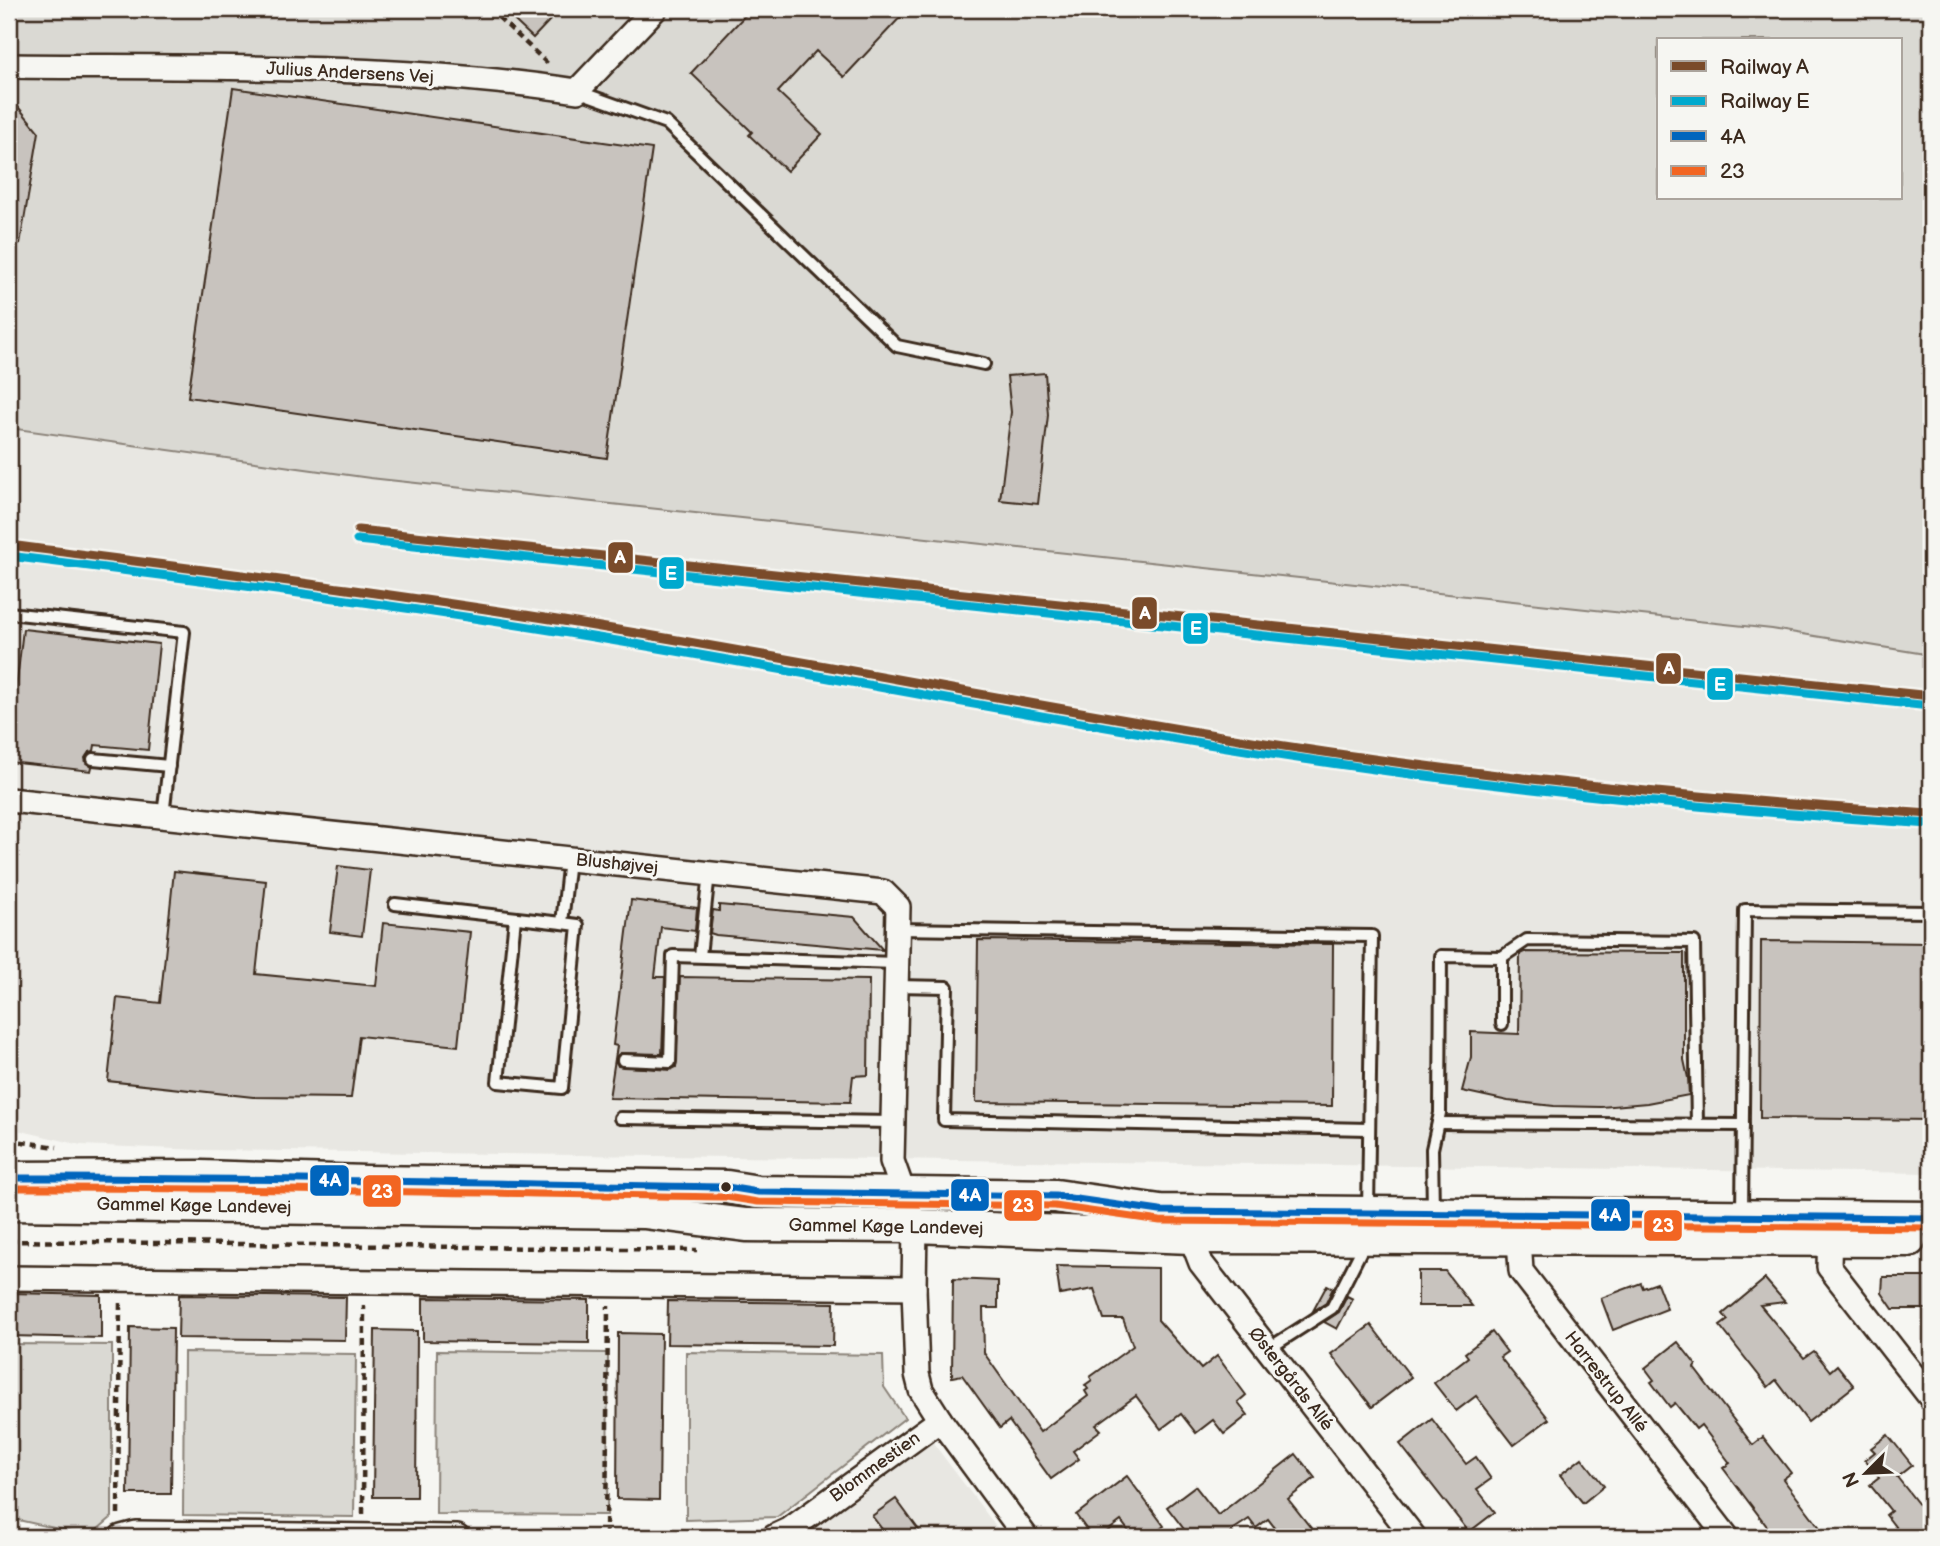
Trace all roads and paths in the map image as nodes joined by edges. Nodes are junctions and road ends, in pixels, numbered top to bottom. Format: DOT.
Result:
graph roads {
  1 [pos="490,9"];
  2 [pos="655,9"];
  3 [pos="9,66"];
  4 [pos="577,91"];
  5 [pos="984,365"];
  6 [pos="9,613"];
  7 [pos="93,759"];
  8 [pos="169,766"];
  9 [pos="9,800"];
  10 [pos="163,816"];
  11 [pos="569,859"];
  12 [pos="709,873"];
  13 [pos="396,904"];
  14 [pos="1931,912"];
  15 [pos="515,918"];
  16 [pos="562,923"];
  17 [pos="897,929"];
  18 [pos="700,957"];
  19 [pos="1502,957"];
  20 [pos="896,963"];
  21 [pos="896,986"];
  22 [pos="1502,1024"];
  23 [pos="623,1060"];
  24 [pos="620,1118"];
  25 [pos="892,1122"];
  26 [pos="1438,1123"];
  27 [pos="1697,1124"];
  28 [pos="1743,1125"];
  29 [pos="1369,1129"];
  30 [pos="9,1178"];
  31 [pos="905,1194"];
  32 [pos="9,1204"];
  33 [pos="367,1208"];
  34 [pos="1931,1218"];
  35 [pos="1190,1224"];
  36 [pos="1368,1225"];
  37 [pos="1434,1225"];
  38 [pos="915,1226"];
  39 [pos="1518,1226"];
  40 [pos="1742,1228"];
  41 [pos="1830,1229"];
  42 [pos="1931,1240"];
  43 [pos="9,1278"];
  44 [pos="120,1279"];
  45 [pos="364,1282"];
  46 [pos="608,1284"];
  47 [pos="914,1288"];
  48 [pos="1269,1349"];
  49 [pos="1931,1398"];
  50 [pos="940,1420"];
  51 [pos="119,1530"];
  52 [pos="363,1536"];
  53 [pos="457,1537"];
  54 [pos="606,1537"];
  55 [pos="774,1537"];
  56 [pos="1026,1537"];
  57 [pos="1414,1537"];
  58 [pos="1727,1537"];
  1 -- 4 [label="path"];
  2 -- 4 [label="street"];
  3 -- 4 [label="street, Julius Andersens Vej"];
  4 -- 5 [label="lane"];
  6 -- 8 [label="lane"];
  7 -- 8 [label="lane"];
  8 -- 10 [label="lane"];
  9 -- 10 [label="street, Blushøjvej"];
  10 -- 11 [label="street, Blushøjvej"];
  11 -- 12 [label="street, Blushøjvej"];
  11 -- 16 [label="lane"];
  12 -- 17 [label="street, Blushøjvej"];
  12 -- 18 [label="lane"];
  13 -- 15 [label="lane"];
  14 -- 28 [label="lane"];
  15 -- 16 [label="lane"];
  15 -- 16 [label="lane"];
  17 -- 20 [label="street, Blushøjvej"];
  17 -- 29 [label="lane"];
  18 -- 20 [label="lane"];
  18 -- 23 [label="lane"];
  19 -- 22 [label="lane"];
  19 -- 26 [label="lane"];
  19 -- 27 [label="lane"];
  20 -- 21 [label="street, Blushøjvej"];
  21 -- 25 [label="street, Blushøjvej"];
  21 -- 29 [label="lane"];
  24 -- 25 [label="lane"];
  25 -- 31 [label="street, Blushøjvej"];
  26 -- 27 [label="lane"];
  26 -- 37 [label="lane"];
  27 -- 28 [label="lane"];
  28 -- 40 [label="lane"];
  29 -- 36 [label="lane"];
  30 -- 31 [label="main road, Gammel Køge Landevej"];
  31 -- 35 [label="main road, Gammel Køge Landevej"];
  31 -- 38 [label="street, Blushøjvej"];
  32 -- 33 [label="main road, Gammel Køge Landevej"];
  33 -- 38 [label="main road, Gammel Køge Landevej"];
  33 -- 45 [label="path"];
  34 -- 41 [label="main road, Gammel Køge Landevej"];
  35 -- 36 [label="main road, Gammel Køge Landevej"];
  35 -- 38 [label="main road, Gammel Køge Landevej"];
  35 -- 48 [label="street, Østergårds Allé"];
  36 -- 37 [label="main road, Gammel Køge Landevej"];
  36 -- 48 [label="lane"];
  37 -- 39 [label="main road, Gammel Køge Landevej"];
  38 -- 47 [label="street, Blushøjvej"];
  39 -- 40 [label="main road, Gammel Køge Landevej"];
  39 -- 58 [label="street, Harrestrup Allé"];
  40 -- 41 [label="main road, Gammel Køge Landevej"];
  41 -- 42 [label="main road, Gammel Køge Landevej"];
  41 -- 49 [label="street"];
  43 -- 44 [label="street"];
  44 -- 45 [label="street"];
  44 -- 51 [label="path"];
  45 -- 46 [label="street"];
  45 -- 52 [label="path"];
  46 -- 47 [label="street"];
  46 -- 54 [label="path"];
  47 -- 50 [label="street, Blushøjvej"];
  48 -- 57 [label="street, Østergårds Allé"];
  50 -- 55 [label="street, Blommestien"];
  50 -- 56 [label="street, Blushøjvej"];
  51 -- 52 [label="street"];
  52 -- 53 [label="street"];
}
